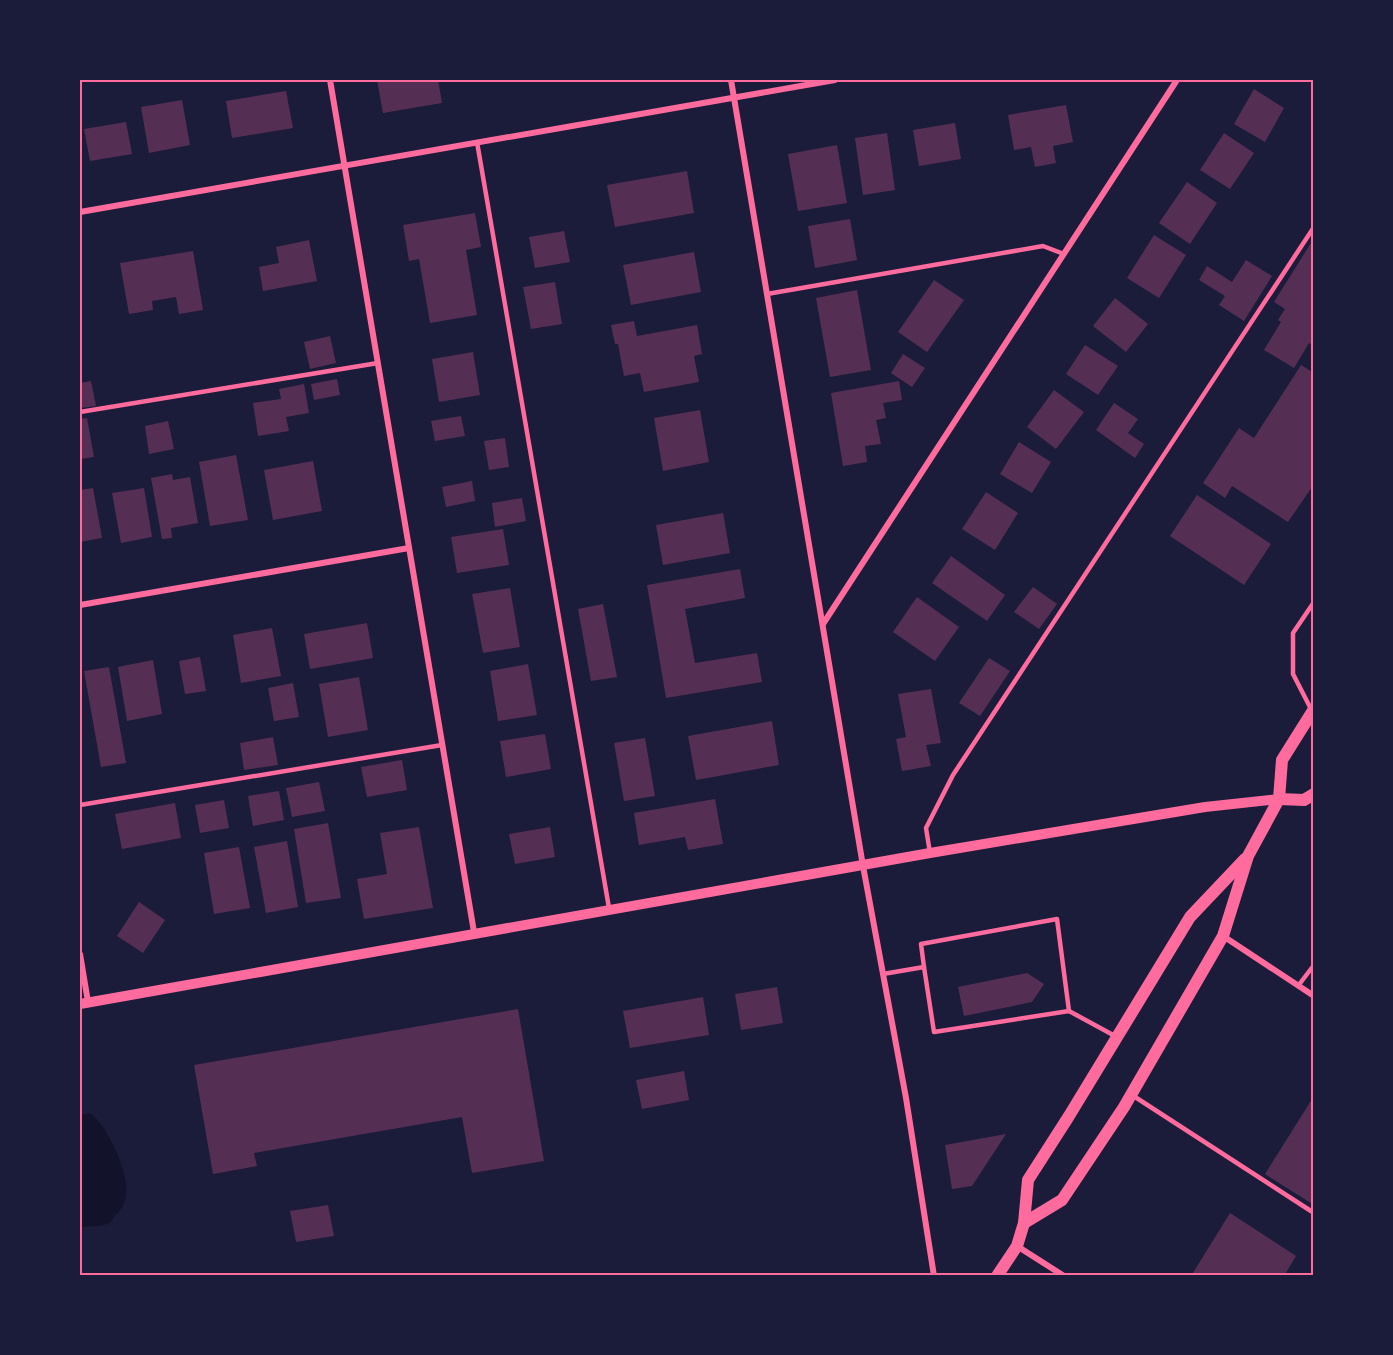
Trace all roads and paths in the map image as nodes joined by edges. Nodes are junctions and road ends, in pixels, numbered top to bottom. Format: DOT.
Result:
graph roads {
  1 [pos="330,80"];
  2 [pos="731,80"];
  3 [pos="835,80"];
  4 [pos="1177,80"];
  5 [pos="734,98"];
  6 [pos="477,142"];
  7 [pos="344,166"];
  8 [pos="80,212"];
  9 [pos="1314,226"];
  10 [pos="1064,254"];
  11 [pos="767,294"];
  12 [pos="378,363"];
  13 [pos="80,412"];
  14 [pos="409,548"];
  15 [pos="1314,602"];
  16 [pos="80,604"];
  17 [pos="823,625"];
  18 [pos="1313,710"];
  19 [pos="442,745"];
  20 [pos="1314,794"];
  21 [pos="1279,799"];
  22 [pos="80,805"];
  23 [pos="930,853"];
  24 [pos="1248,856"];
  25 [pos="863,866"];
  26 [pos="609,909"];
  27 [pos="474,932"];
  28 [pos="1223,936"];
  29 [pos="80,954"];
  30 [pos="1314,965"];
  31 [pos="924,967"];
  32 [pos="883,974"];
  33 [pos="1298,986"];
  34 [pos="1314,996"];
  35 [pos="84,1003"];
  36 [pos="1069,1011"];
  37 [pos="1117,1038"];
  38 [pos="1131,1095"];
  39 [pos="1314,1213"];
  40 [pos="1024,1223"];
  41 [pos="1017,1246"];
  42 [pos="934,1275"];
  43 [pos="997,1275"];
  44 [pos="1064,1275"];
  1 -- 7 [label="street"];
  2 -- 5 [label="street"];
  3 -- 5 [label="street"];
  4 -- 10 [label="street"];
  5 -- 6 [label="street"];
  5 -- 11 [label="street"];
  6 -- 7 [label="street"];
  6 -- 26 [label="lane"];
  7 -- 8 [label="street"];
  7 -- 12 [label="street"];
  9 -- 23 [label="lane"];
  10 -- 11 [label="lane"];
  10 -- 17 [label="street"];
  11 -- 17 [label="street"];
  12 -- 13 [label="lane"];
  12 -- 14 [label="street"];
  14 -- 16 [label="street"];
  14 -- 19 [label="street"];
  15 -- 18 [label="lane"];
  17 -- 25 [label="street"];
  18 -- 21 [label="main road"];
  19 -- 22 [label="lane"];
  19 -- 27 [label="street"];
  20 -- 21 [label="main road"];
  21 -- 23 [label="street"];
  21 -- 24 [label="main road"];
  23 -- 25 [label="street"];
  24 -- 28 [label="main road"];
  24 -- 37 [label="main road"];
  25 -- 26 [label="street"];
  25 -- 32 [label="street"];
  26 -- 27 [label="street"];
  27 -- 35 [label="street"];
  28 -- 33 [label="street"];
  28 -- 38 [label="main road"];
  29 -- 35 [label="street"];
  30 -- 33 [label="lane"];
  31 -- 32 [label="lane"];
  31 -- 36 [label="lane"];
  31 -- 36 [label="lane"];
  32 -- 42 [label="street"];
  33 -- 34 [label="street"];
  36 -- 37 [label="lane"];
  37 -- 40 [label="main road"];
  38 -- 39 [label="lane"];
  38 -- 40 [label="main road"];
  40 -- 41 [label="main road"];
  41 -- 43 [label="main road"];
  41 -- 44 [label="street"];
}
